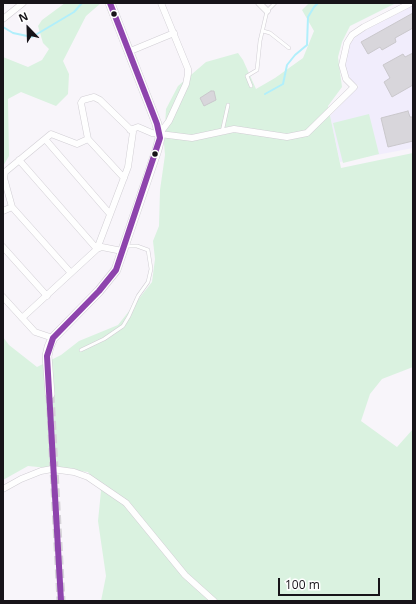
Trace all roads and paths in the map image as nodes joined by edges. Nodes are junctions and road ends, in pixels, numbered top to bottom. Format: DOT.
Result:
graph roads {
  1 [pos="23,3"];
  2 [pos="110,3"];
  3 [pos="161,3"];
  4 [pos="259,3"];
  5 [pos="275,3"];
  6 [pos="411,3"];
  7 [pos="267,11"];
  8 [pos="3,19"];
  9 [pos="263,31"];
  10 [pos="174,33"];
  11 [pos="290,48"];
  12 [pos="128,52"];
  13 [pos="251,86"];
  14 [pos="228,104"];
  15 [pos="130,130"];
  16 [pos="222,132"];
  17 [pos="160,134"];
  18 [pos="88,139"];
  19 [pos="45,140"];
  20 [pos="19,160"];
  21 [pos="124,178"];
  22 [pos="12,207"];
  23 [pos="3,211"];
  24 [pos="110,214"];
  25 [pos="3,247"];
  26 [pos="97,249"];
  27 [pos="123,249"];
  28 [pos="71,273"];
  29 [pos="47,296"];
  30 [pos="3,297"];
  31 [pos="22,318"];
  32 [pos="53,338"];
  33 [pos="81,350"];
  34 [pos="50,394"];
  35 [pos="3,489"];
  36 [pos="214,601"];
  1 -- 8 [label="street"];
  2 -- 12 [label="main road"];
  3 -- 10 [label="street"];
  4 -- 7 [label="street"];
  5 -- 7 [label="lane"];
  6 -- 16 [label="street"];
  7 -- 9 [label="lane"];
  9 -- 11 [label="lane"];
  9 -- 13 [label="lane"];
  10 -- 12 [label="street"];
  10 -- 17 [label="street"];
  12 -- 17 [label="main road"];
  14 -- 16 [label="lane"];
  15 -- 17 [label="street"];
  15 -- 18 [label="street"];
  15 -- 21 [label="street"];
  16 -- 17 [label="street"];
  17 -- 27 [label="main road"];
  18 -- 19 [label="street"];
  18 -- 21 [label="street"];
  19 -- 20 [label="street"];
  19 -- 24 [label="street"];
  20 -- 22 [label="street"];
  20 -- 26 [label="street"];
  21 -- 24 [label="street"];
  22 -- 23 [label="street"];
  22 -- 28 [label="street"];
  24 -- 26 [label="street"];
  25 -- 29 [label="street"];
  26 -- 27 [label="street"];
  26 -- 28 [label="street"];
  27 -- 32 [label="main road"];
  27 -- 33 [label="lane"];
  28 -- 29 [label="street"];
  29 -- 31 [label="street"];
  30 -- 31 [label="street"];
  31 -- 32 [label="street"];
  32 -- 34 [label="main road"];
  35 -- 36 [label="street"];
}
